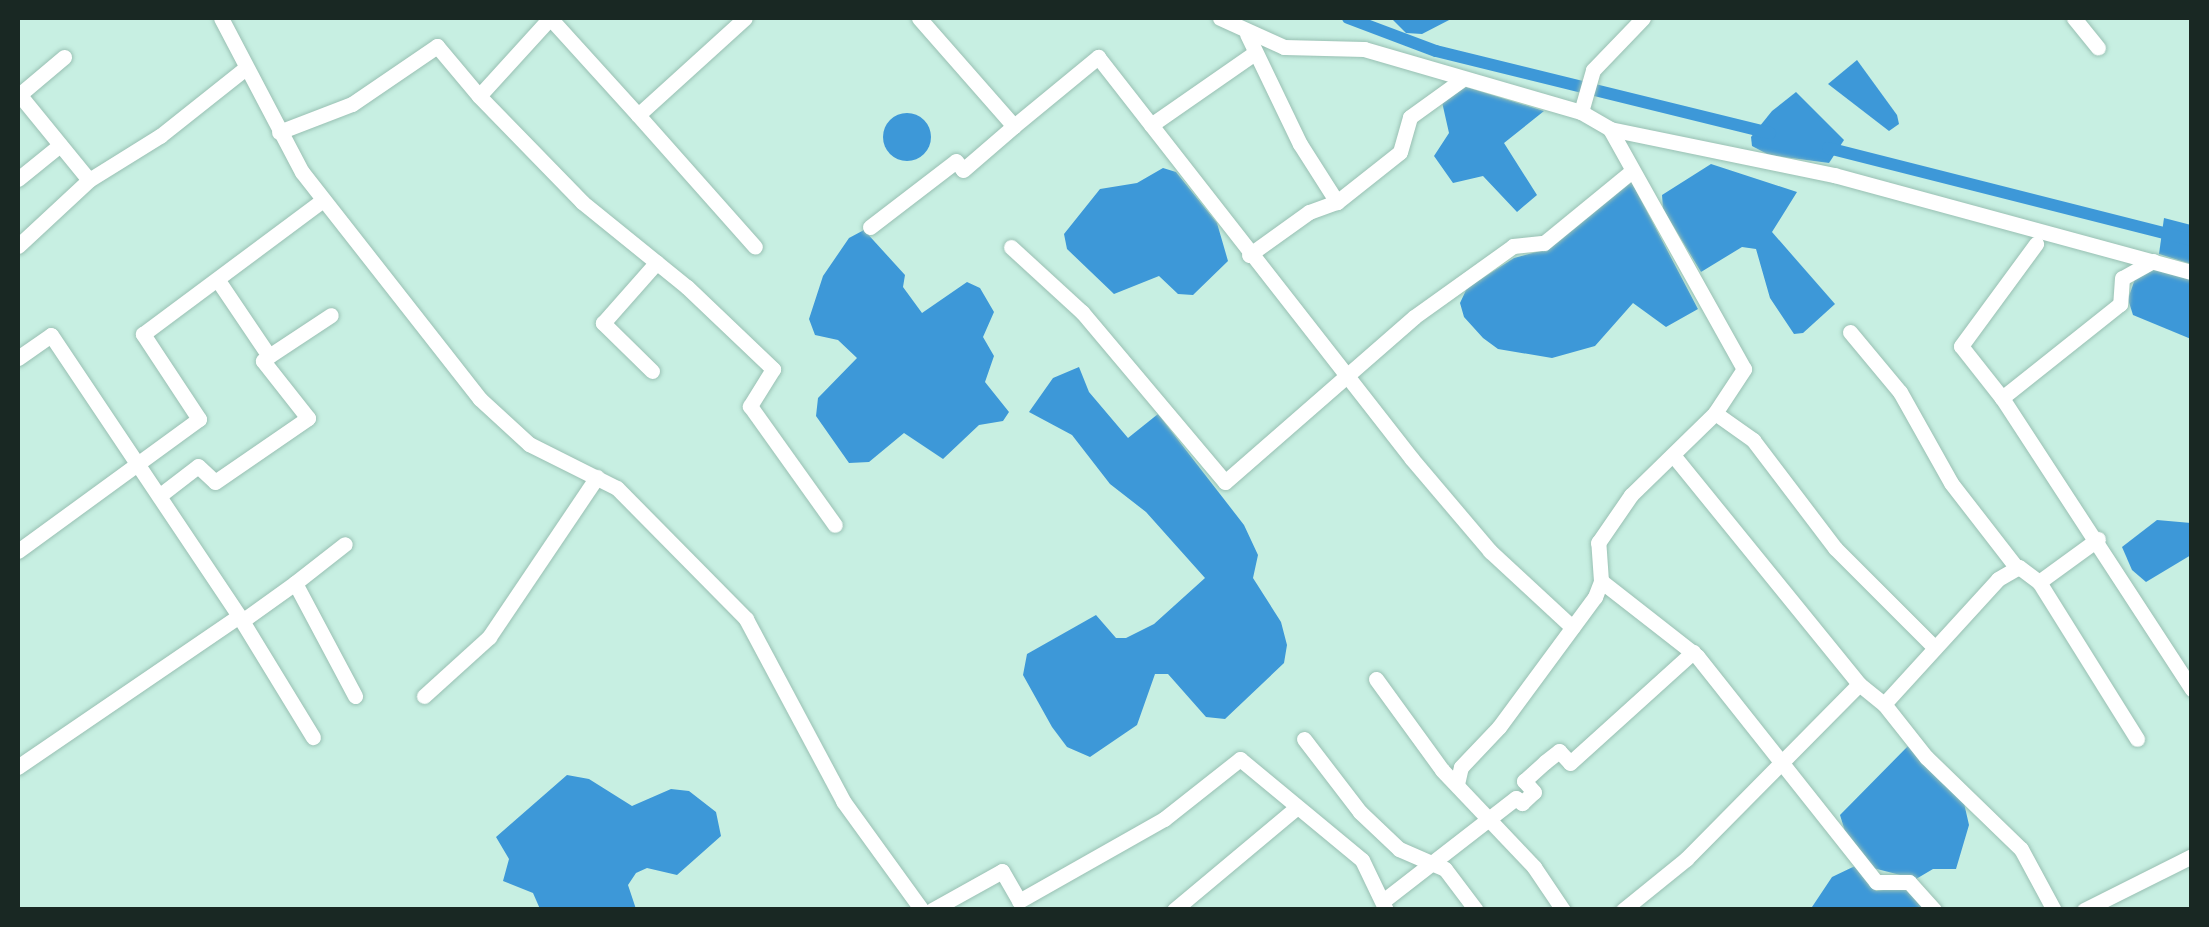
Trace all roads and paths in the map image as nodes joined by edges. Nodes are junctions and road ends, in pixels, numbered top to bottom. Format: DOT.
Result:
graph roads {
  1 [pos="221,18"];
  2 [pos="550,18"];
  3 [pos="745,18"];
  4 [pos="919,18"];
  5 [pos="1220,18"];
  6 [pos="1642,18"];
  7 [pos="2074,18"];
  8 [pos="1247,34"];
  9 [pos="2098,48"];
  10 [pos="1253,54"];
  11 [pos="64,57"];
  12 [pos="243,70"];
  13 [pos="1460,81"];
  14 [pos="479,96"];
  15 [pos="21,103"];
  16 [pos="1582,108"];
  17 [pos="638,115"];
  18 [pos="1152,124"];
  19 [pos="1014,126"];
  20 [pos="1610,129"];
  21 [pos="279,132"];
  22 [pos="60,145"];
  23 [pos="1632,171"];
  24 [pos="18,179"];
  25 [pos="89,180"];
  26 [pos="323,200"];
  27 [pos="1337,202"];
  28 [pos="870,227"];
  29 [pos="2036,244"];
  30 [pos="18,246"];
  31 [pos="755,246"];
  32 [pos="1011,247"];
  33 [pos="1249,256"];
  34 [pos="2153,261"];
  35 [pos="657,262"];
  36 [pos="2192,272"];
  37 [pos="219,282"];
  38 [pos="331,316"];
  39 [pos="1850,332"];
  40 [pos="269,356"];
  41 [pos="18,358"];
  42 [pos="652,370"];
  43 [pos="1343,372"];
  44 [pos="2002,398"];
  45 [pos="1715,414"];
  46 [pos="1673,455"];
  47 [pos="140,468"];
  48 [pos="598,477"];
  49 [pos="158,496"];
  50 [pos="835,525"];
  51 [pos="2098,539"];
  52 [pos="345,544"];
  53 [pos="18,551"];
  54 [pos="2017,568"];
  55 [pos="1601,581"];
  56 [pos="2039,582"];
  57 [pos="295,583"];
  58 [pos="241,618"];
  59 [pos="1572,628"];
  60 [pos="1933,646"];
  61 [pos="1693,652"];
  62 [pos="1376,679"];
  63 [pos="1859,684"];
  64 [pos="2192,690"];
  65 [pos="354,696"];
  66 [pos="424,696"];
  67 [pos="1884,704"];
  68 [pos="313,738"];
  69 [pos="1304,739"];
  70 [pos="2136,739"];
  71 [pos="1778,762"];
  72 [pos="18,767"];
  73 [pos="1457,784"];
  74 [pos="1296,808"];
  75 [pos="1488,822"];
  76 [pos="2192,856"];
  77 [pos="1436,862"];
  78 [pos="1385,905"];
  79 [pos="922,910"];
  80 [pos="932,910"];
  81 [pos="1174,910"];
  82 [pos="1476,910"];
  83 [pos="1564,910"];
  84 [pos="1623,910"];
  85 [pos="1934,910"];
  86 [pos="2054,910"];
  87 [pos="2084,910"];
  1 -- 12 [label="street"];
  2 -- 14 [label="street"];
  2 -- 17 [label="street"];
  3 -- 17 [label="street"];
  4 -- 19 [label="street"];
  5 -- 8 [label="street"];
  6 -- 16 [label="street"];
  7 -- 9 [label="street"];
  8 -- 10 [label="street"];
  8 -- 13 [label="street"];
  10 -- 18 [label="street"];
  10 -- 27 [label="street"];
  11 -- 15 [label="street"];
  12 -- 21 [label="street"];
  12 -- 25 [label="street"];
  13 -- 16 [label="street"];
  13 -- 27 [label="street"];
  14 -- 21 [label="street"];
  14 -- 35 [label="street"];
  15 -- 22 [label="street"];
  16 -- 20 [label="street"];
  17 -- 31 [label="street"];
  18 -- 19 [label="street"];
  18 -- 33 [label="street"];
  19 -- 28 [label="street"];
  20 -- 23 [label="street"];
  20 -- 34 [label="street"];
  21 -- 26 [label="street"];
  22 -- 24 [label="street"];
  22 -- 25 [label="street"];
  23 -- 43 [label="street"];
  23 -- 45 [label="street"];
  25 -- 30 [label="street"];
  26 -- 37 [label="street"];
  26 -- 48 [label="street"];
  27 -- 33 [label="street"];
  29 -- 44 [label="street"];
  32 -- 43 [label="street"];
  33 -- 43 [label="street"];
  34 -- 36 [label="street"];
  34 -- 44 [label="street"];
  35 -- 42 [label="street"];
  35 -- 50 [label="street"];
  37 -- 40 [label="street"];
  37 -- 47 [label="street"];
  38 -- 40 [label="street"];
  39 -- 54 [label="street"];
  40 -- 49 [label="street"];
  41 -- 47 [label="street"];
  43 -- 59 [label="street"];
  44 -- 51 [label="street"];
  45 -- 46 [label="street"];
  45 -- 60 [label="street"];
  46 -- 55 [label="street"];
  46 -- 63 [label="street"];
  47 -- 49 [label="street"];
  47 -- 53 [label="street"];
  48 -- 66 [label="street"];
  48 -- 79 [label="street"];
  49 -- 58 [label="street"];
  51 -- 56 [label="street"];
  51 -- 64 [label="street"];
  52 -- 57 [label="street"];
  54 -- 56 [label="street"];
  54 -- 60 [label="street"];
  55 -- 59 [label="street"];
  55 -- 61 [label="street"];
  56 -- 70 [label="street"];
  57 -- 58 [label="street"];
  57 -- 65 [label="street"];
  58 -- 68 [label="street"];
  58 -- 72 [label="street"];
  59 -- 73 [label="street"];
  60 -- 67 [label="street"];
  61 -- 71 [label="street"];
  61 -- 75 [label="street"];
  62 -- 73 [label="street"];
  63 -- 67 [label="street"];
  63 -- 71 [label="street"];
  67 -- 86 [label="street"];
  69 -- 77 [label="street"];
  71 -- 84 [label="street"];
  71 -- 85 [label="street"];
  73 -- 75 [label="street"];
  74 -- 78 [label="street"];
  74 -- 80 [label="street"];
  74 -- 81 [label="street"];
  75 -- 77 [label="street"];
  75 -- 83 [label="street"];
  76 -- 87 [label="street"];
  77 -- 78 [label="street"];
  77 -- 82 [label="street"];
}
